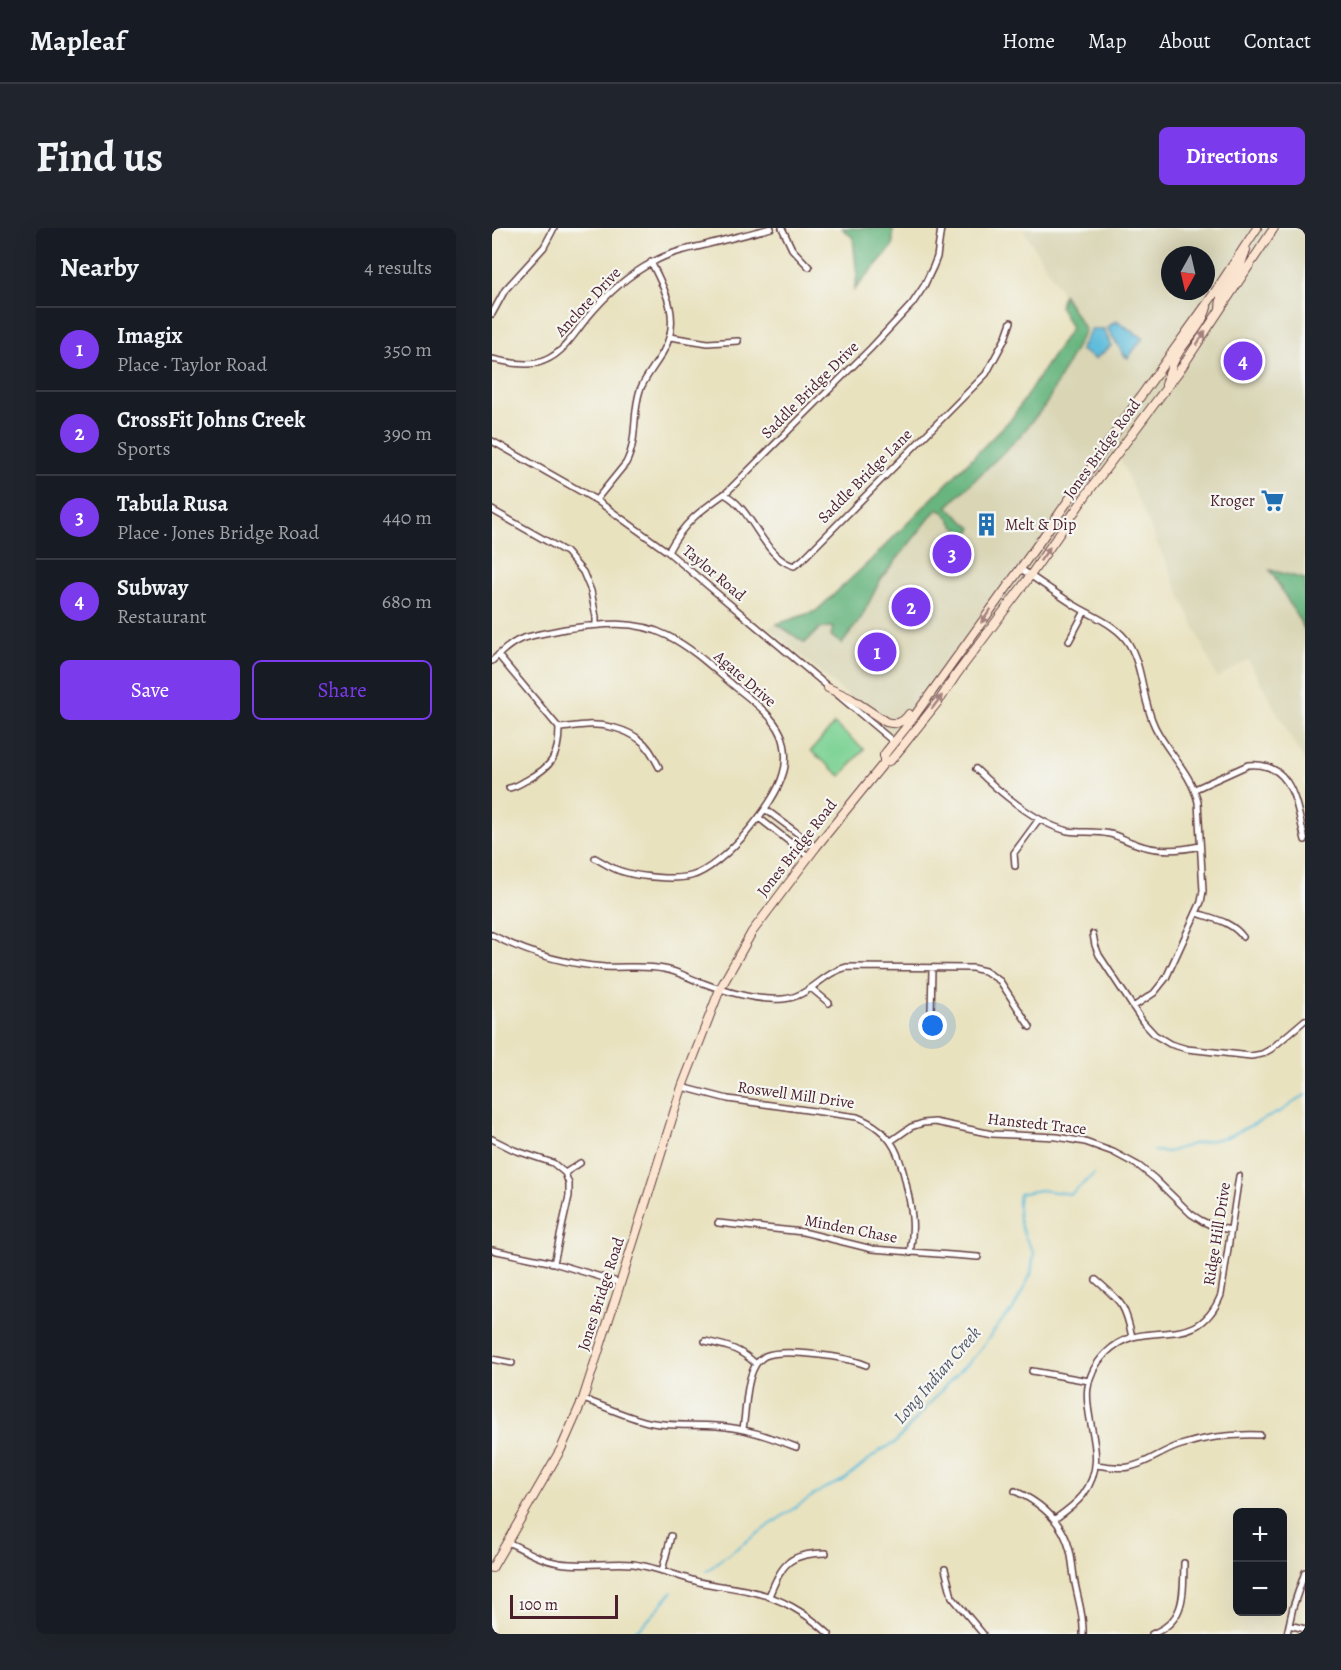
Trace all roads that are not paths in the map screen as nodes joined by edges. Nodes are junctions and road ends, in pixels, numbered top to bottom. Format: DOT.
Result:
graph roads {
  1 [pos="554,228"];
  2 [pos="771,228"];
  3 [pos="782,228"];
  4 [pos="941,228"];
  5 [pos="1257,228"];
  6 [pos="1274,228"];
  7 [pos="1246,244"];
  8 [pos="651,262"];
  9 [pos="809,267"];
  10 [pos="1209,301"];
  11 [pos="1220,309"];
  12 [pos="492,314"];
  13 [pos="1011,322"];
  14 [pos="670,337"];
  15 [pos="738,341"];
  16 [pos="492,359"];
  17 [pos="1166,388"];
  18 [pos="492,441"];
  19 [pos="724,494"];
  20 [pos="596,500"];
  21 [pos="492,510"];
  22 [pos="668,552"];
  23 [pos="1021,569"];
  24 [pos="1030,575"];
  25 [pos="1085,611"];
  26 [pos="596,625"];
  27 [pos="1069,641"];
  28 [pos="498,655"];
  29 [pos="492,661"];
  30 [pos="954,662"];
  31 [pos="828,688"];
  32 [pos="559,728"];
  33 [pos="898,746"];
  34 [pos="659,767"];
  35 [pos="976,769"];
  36 [pos="509,788"];
  37 [pos="1195,789"];
  38 [pos="765,809"];
  39 [pos="759,818"];
  40 [pos="1039,819"];
  41 [pos="1305,840"];
  42 [pos="1200,846"];
  43 [pos="816,847"];
  44 [pos="809,856"];
  45 [pos="595,858"];
  46 [pos="1016,866"];
  47 [pos="1197,913"];
  48 [pos="1093,934"];
  49 [pos="492,935"];
  50 [pos="1243,937"];
  51 [pos="932,969"];
  52 [pos="811,988"];
  53 [pos="720,989"];
  54 [pos="829,1003"];
  55 [pos="1133,1007"];
  56 [pos="931,1013"];
  57 [pos="1305,1020"];
  58 [pos="1030,1027"];
  59 [pos="682,1086"];
  60 [pos="492,1139"];
  61 [pos="891,1141"];
  62 [pos="580,1163"];
  63 [pos="565,1173"];
  64 [pos="1239,1176"];
  65 [pos="718,1223"];
  66 [pos="1231,1230"];
  67 [pos="492,1250"];
  68 [pos="910,1253"];
  69 [pos="978,1257"];
  70 [pos="554,1263"];
  71 [pos="1096,1280"];
  72 [pos="621,1283"];
  73 [pos="1132,1337"];
  74 [pos="705,1341"];
  75 [pos="492,1359"];
  76 [pos="512,1363"];
  77 [pos="756,1364"];
  78 [pos="866,1365"];
  79 [pos="1032,1371"];
  80 [pos="1089,1381"];
  81 [pos="583,1399"];
  82 [pos="743,1430"];
  83 [pos="1260,1436"];
  84 [pos="796,1447"];
  85 [pos="1096,1465"];
  86 [pos="1015,1491"];
  87 [pos="1055,1519"];
  88 [pos="671,1536"];
  89 [pos="508,1542"];
  90 [pos="826,1552"];
  91 [pos="1185,1563"];
  92 [pos="492,1568"];
  93 [pos="945,1569"];
  94 [pos="662,1571"];
  95 [pos="1305,1572"];
  96 [pos="769,1596"];
  97 [pos="1289,1625"];
  98 [pos="1305,1629"];
  99 [pos="829,1634"];
  100 [pos="983,1634"];
  101 [pos="1083,1634"];
  102 [pos="1152,1634"];
  103 [pos="1287,1634"];
  1 -- 12 [label="street"];
  2 -- 8 [label="street, Anclote Drive"];
  3 -- 9 [label="street"];
  4 -- 19 [label="street, Saddle Bridge Drive"];
  5 -- 7 [label="main road, Jones Bridge Road"];
  6 -- 11 [label="main road, Jones Bridge Road"];
  7 -- 10 [label="main road, Jones Bridge Road"];
  7 -- 11 [label="main road"];
  8 -- 14 [label="street"];
  8 -- 16 [label="street, Anclote Drive"];
  10 -- 17 [label="main road"];
  10 -- 23 [label="main road, Jones Bridge Road"];
  17 -- 11 [label="main road, Jones Bridge Road, one-way"];
  13 -- 19 [label="street, Saddle Bridge Lane"];
  14 -- 15 [label="street"];
  14 -- 20 [label="street"];
  24 -- 17 [label="main road, Jones Bridge Road, one-way"];
  18 -- 20 [label="street, Taylor Road"];
  19 -- 22 [label="street, Saddle Bridge Drive"];
  20 -- 22 [label="street, Taylor Road"];
  21 -- 26 [label="street"];
  22 -- 31 [label="street, Taylor Road"];
  23 -- 24 [label="street"];
  23 -- 30 [label="main road, one-way"];
  24 -- 25 [label="street"];
  33 -- 24 [label="main road, Jones Bridge Road, one-way"];
  25 -- 27 [label="street"];
  25 -- 37 [label="street"];
  26 -- 28 [label="street, Agate Drive"];
  26 -- 38 [label="street, Agate Drive"];
  28 -- 29 [label="street, Agate Drive"];
  28 -- 32 [label="street"];
  30 -- 31 [label="main road"];
  30 -- 33 [label="main road"];
  31 -- 33 [label="street, Taylor Road"];
  32 -- 34 [label="street"];
  32 -- 36 [label="street"];
  33 -- 43 [label="main road, Jones Bridge Road"];
  35 -- 40 [label="street"];
  37 -- 41 [label="street"];
  37 -- 42 [label="street"];
  38 -- 39 [label="street, Agate Drive"];
  38 -- 43 [label="street"];
  39 -- 44 [label="street"];
  39 -- 45 [label="street, Agate Drive"];
  40 -- 42 [label="street"];
  40 -- 46 [label="street"];
  42 -- 47 [label="street"];
  43 -- 44 [label="main road, Jones Bridge Road"];
  44 -- 53 [label="main road, Jones Bridge Road"];
  47 -- 50 [label="street"];
  47 -- 55 [label="street"];
  48 -- 55 [label="street"];
  49 -- 53 [label="street"];
  51 -- 52 [label="street"];
  51 -- 56 [label="street"];
  51 -- 58 [label="street"];
  52 -- 53 [label="street"];
  52 -- 54 [label="street"];
  53 -- 59 [label="main road, Jones Bridge Road"];
  55 -- 57 [label="street"];
  59 -- 61 [label="street, Roswell Mill Drive"];
  59 -- 72 [label="main road, Jones Bridge Road"];
  60 -- 63 [label="street"];
  61 -- 66 [label="street, Hanstedt Trace"];
  61 -- 68 [label="street, Roswell Mill Drive"];
  62 -- 63 [label="street"];
  63 -- 70 [label="street"];
  64 -- 66 [label="street, Ridge Hill Drive"];
  65 -- 68 [label="street, Minden Chase"];
  66 -- 73 [label="street, Ridge Hill Drive"];
  67 -- 70 [label="street"];
  68 -- 69 [label="street, Minden Chase"];
  70 -- 72 [label="street"];
  71 -- 73 [label="street"];
  72 -- 81 [label="main road, Jones Bridge Road"];
  73 -- 80 [label="street, Ridge Hill Drive"];
  74 -- 77 [label="street"];
  75 -- 76 [label="street"];
  77 -- 78 [label="street"];
  77 -- 82 [label="street"];
  79 -- 80 [label="street"];
  80 -- 85 [label="street"];
  81 -- 82 [label="street"];
  81 -- 89 [label="main road, Jones Bridge Road"];
  82 -- 84 [label="street"];
  83 -- 85 [label="street"];
  85 -- 87 [label="street"];
  86 -- 87 [label="street"];
  87 -- 101 [label="street"];
  88 -- 94 [label="street"];
  89 -- 92 [label="main road, Jones Bridge Road"];
  89 -- 94 [label="street"];
  90 -- 96 [label="street"];
  91 -- 102 [label="street"];
  93 -- 100 [label="street"];
  94 -- 96 [label="street"];
  95 -- 97 [label="street"];
  96 -- 99 [label="street"];
  97 -- 98 [label="street"];
  97 -- 103 [label="street"];
}
